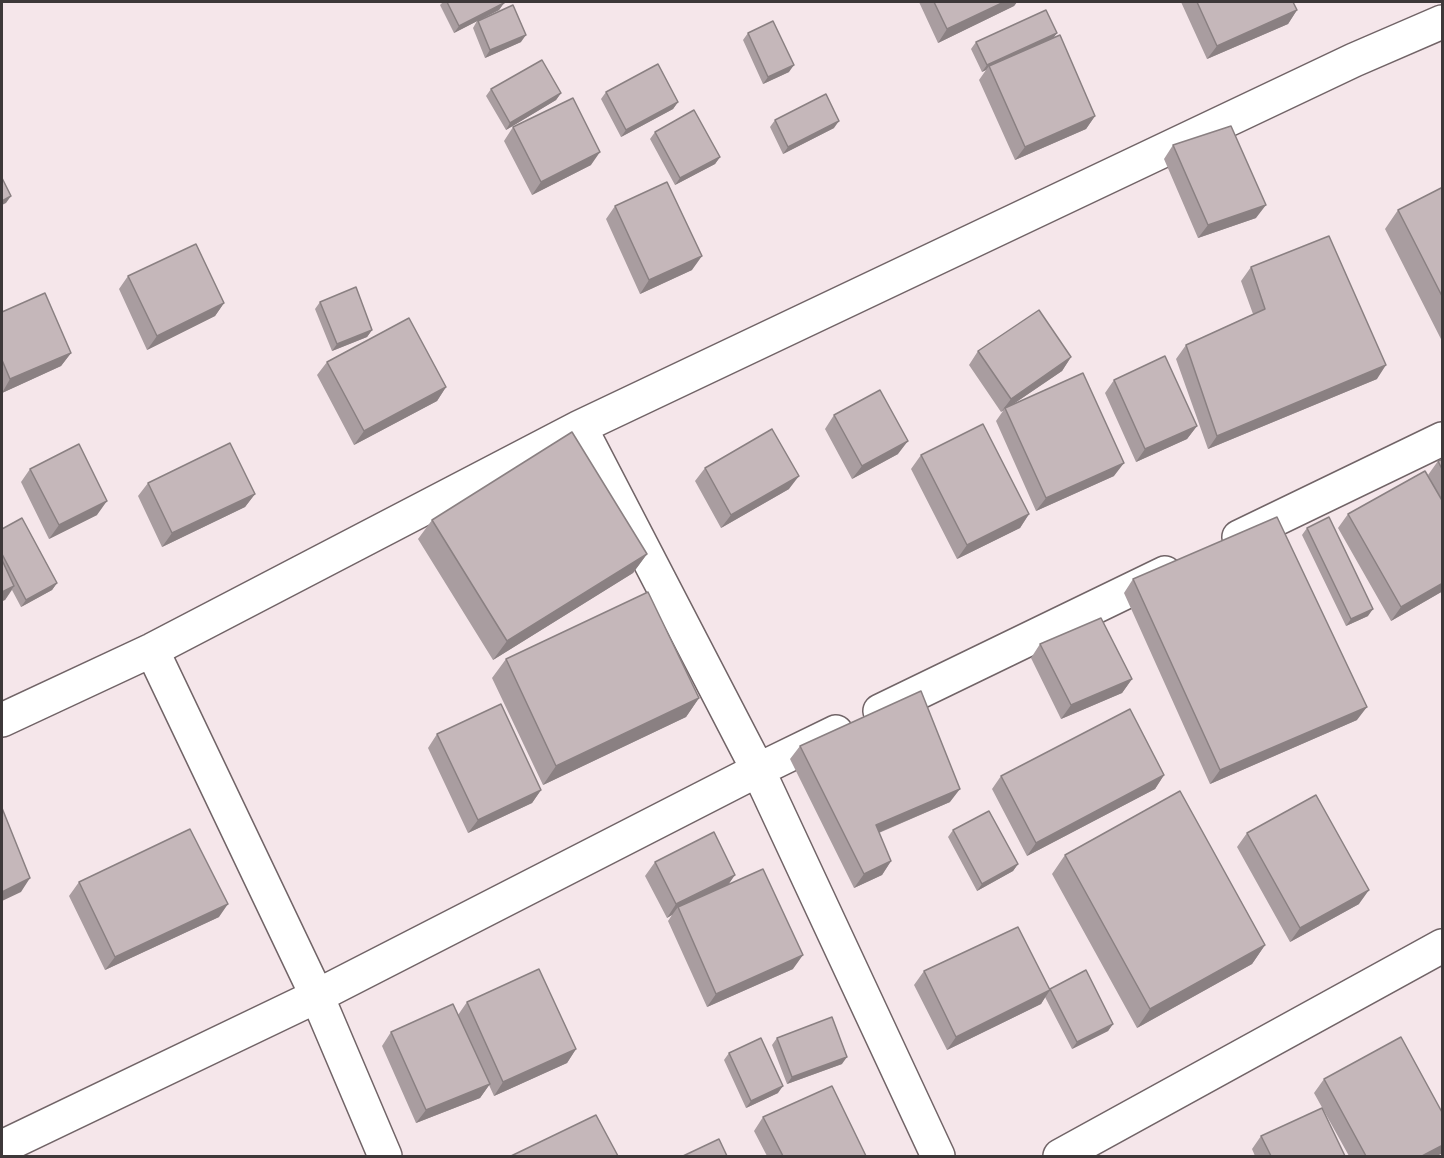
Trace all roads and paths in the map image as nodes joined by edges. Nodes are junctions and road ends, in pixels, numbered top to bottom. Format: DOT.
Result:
graph roads {
  1 [pos="1443,22"];
  2 [pos="580,427"];
  3 [pos="1443,439"];
  4 [pos="152,650"];
  5 [pos="2,720"];
  6 [pos="758,770"];
  7 [pos="1443,946"];
  8 [pos="317,996"];
  9 [pos="2,1147"];
  10 [pos="385,1156"];
  11 [pos="938,1156"];
  12 [pos="1060,1156"];
  1 -- 2 [label="street"];
  2 -- 4 [label="street"];
  2 -- 6 [label="street"];
  3 -- 6 [label="street"];
  4 -- 5 [label="street"];
  4 -- 8 [label="street"];
  6 -- 8 [label="street"];
  6 -- 11 [label="street"];
  7 -- 12 [label="street"];
  8 -- 9 [label="street"];
  8 -- 10 [label="street"];
}
